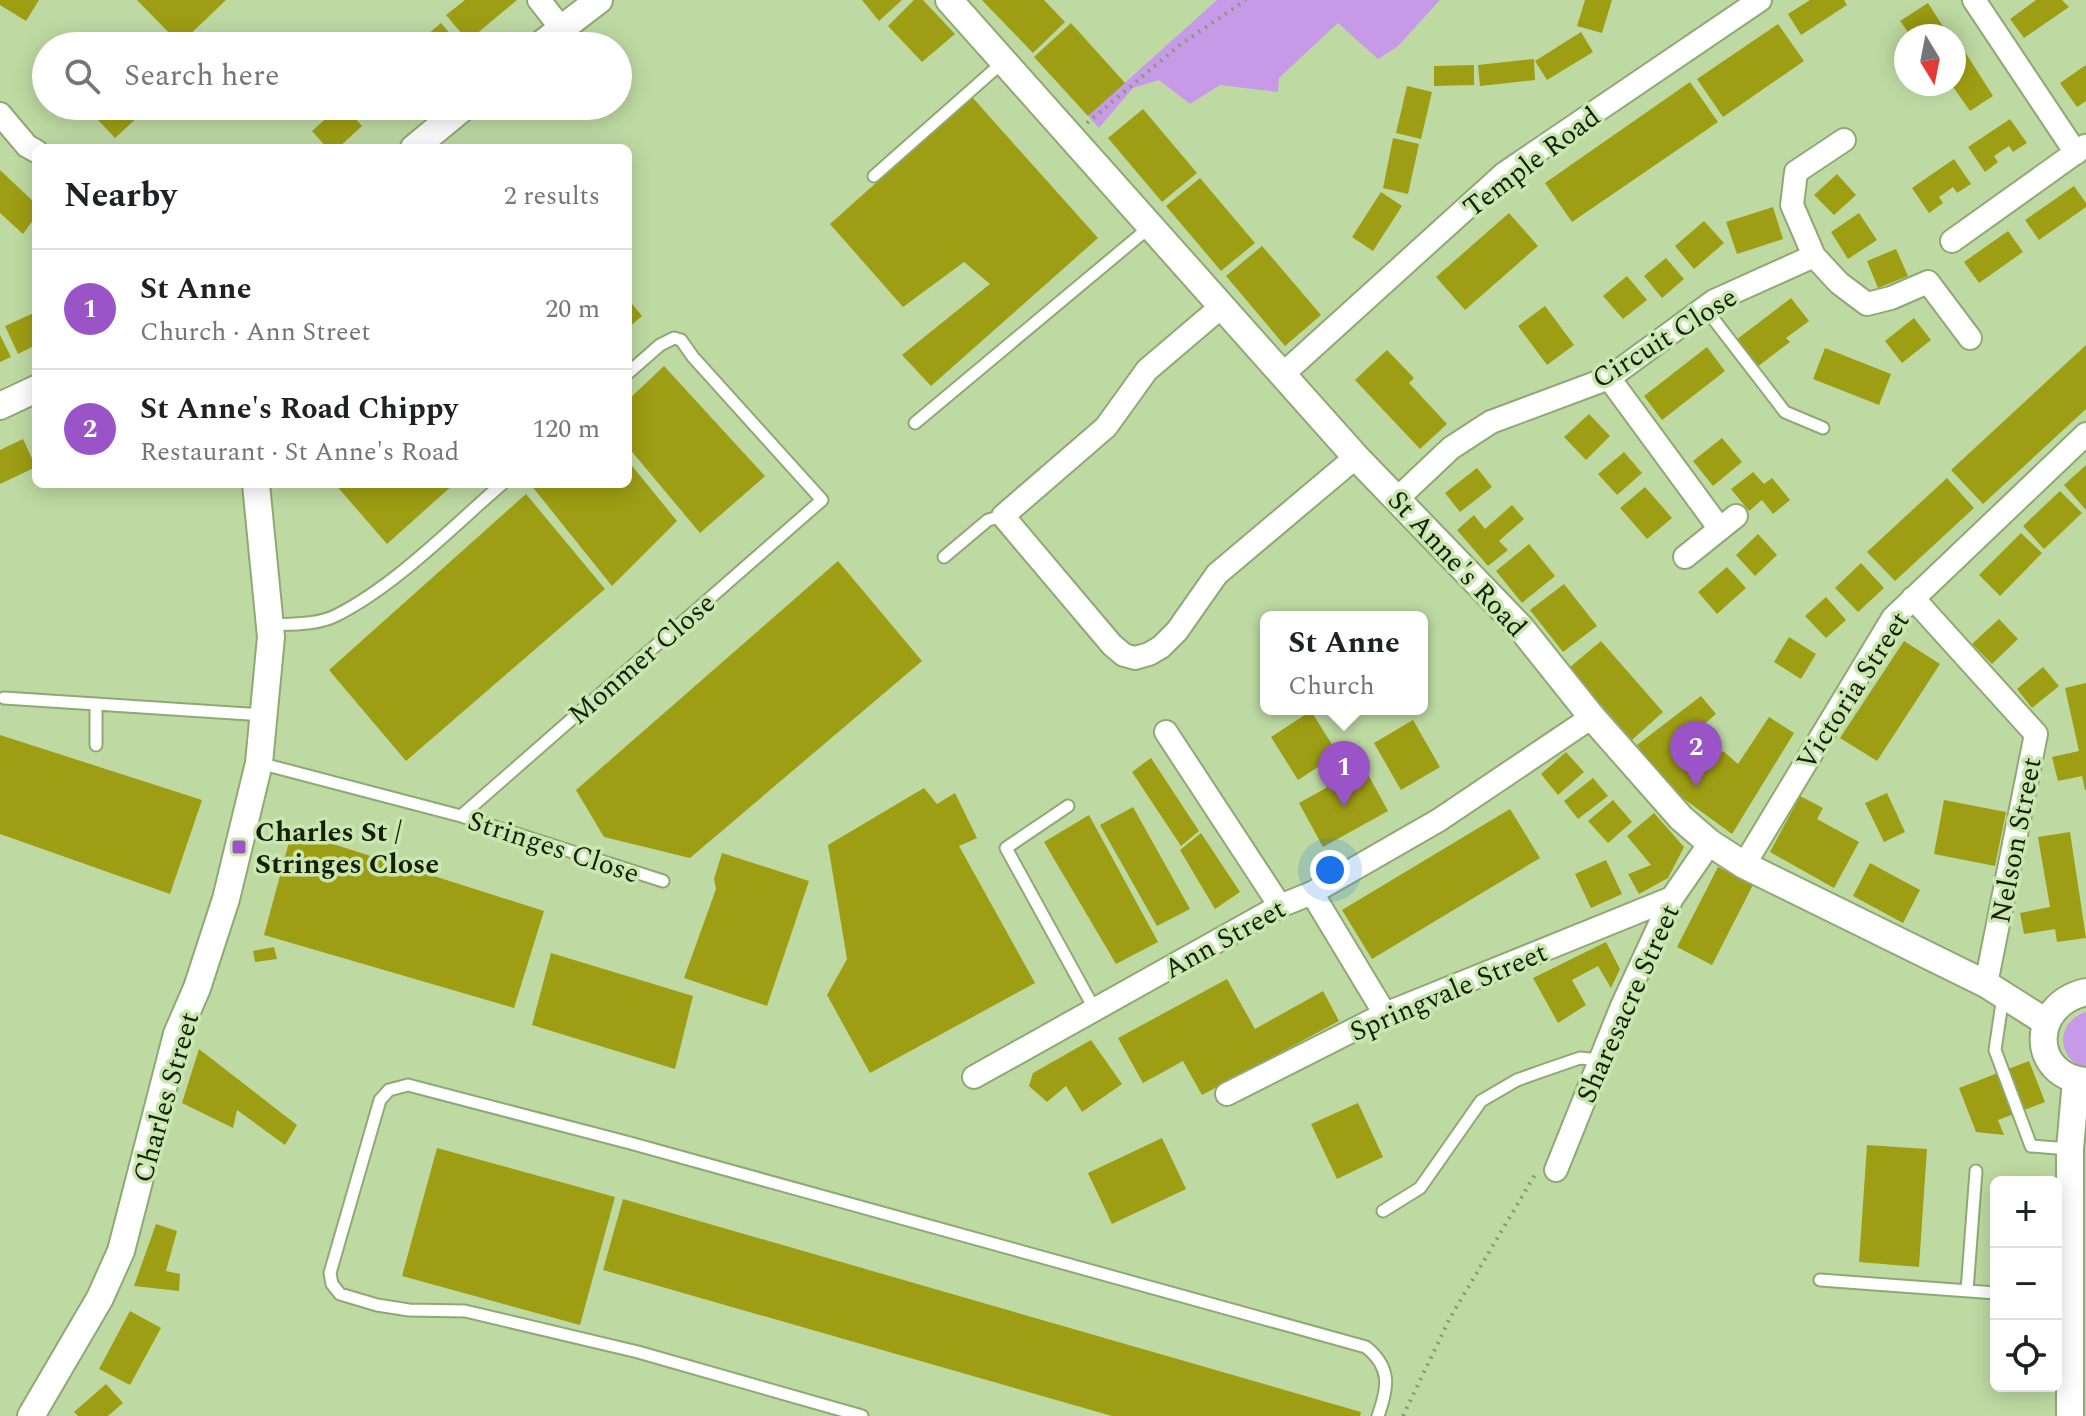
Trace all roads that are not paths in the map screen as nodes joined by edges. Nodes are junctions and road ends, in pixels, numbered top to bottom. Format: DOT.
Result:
graph roads {
  1 [pos="539,0"];
  2 [pos="599,0"];
  3 [pos="949,0"];
  4 [pos="1760,0"];
  5 [pos="1978,2"];
  6 [pos="561,28"];
  7 [pos="556,32"];
  8 [pos="1003,62"];
  9 [pos="0,114"];
  10 [pos="448,120"];
  11 [pos="1844,140"];
  12 [pos="419,144"];
  13 [pos="32,149"];
  14 [pos="2081,149"];
  15 [pos="874,176"];
  16 [pos="1151,226"];
  17 [pos="1952,241"];
  18 [pos="1814,256"];
  19 [pos="1221,307"];
  20 [pos="1705,308"];
  21 [pos="1970,338"];
  22 [pos="632,370"];
  23 [pos="1282,375"];
  24 [pos="1609,378"];
  25 [pos="32,391"];
  26 [pos="0,406"];
  27 [pos="915,423"];
  28 [pos="1823,428"];
  29 [pos="2086,434"];
  30 [pos="1356,457"];
  31 [pos="256,488"];
  32 [pos="497,488"];
  33 [pos="1397,499"];
  34 [pos="1003,516"];
  35 [pos="944,557"];
  36 [pos="1685,557"];
  37 [pos="1913,598"];
  38 [pos="270,625"];
  39 [pos="4,698"];
  40 [pos="96,704"];
  41 [pos="264,715"];
  42 [pos="1592,717"];
  43 [pos="1166,732"];
  44 [pos="96,745"];
  45 [pos="259,763"];
  46 [pos="1068,806"];
  47 [pos="461,816"];
  48 [pos="1710,843"];
  49 [pos="1744,865"];
  50 [pos="663,881"];
  51 [pos="1312,893"];
  52 [pos="1672,898"];
  53 [pos="1280,906"];
  54 [pos="1995,989"];
  55 [pos="2086,992"];
  56 [pos="1095,1010"];
  57 [pos="1385,1014"];
  58 [pos="2046,1022"];
  59 [pos="1600,1060"];
  60 [pos="974,1077"];
  61 [pos="2081,1081"];
  62 [pos="1227,1094"];
  63 [pos="2070,1149"];
  64 [pos="1556,1170"];
  65 [pos="1976,1171"];
  66 [pos="1383,1211"];
  67 [pos="1820,1280"];
  68 [pos="1967,1291"];
  69 [pos="1990,1293"];
  70 [pos="2063,1298"];
  71 [pos="31,1416"];
  72 [pos="862,1416"];
  73 [pos="1378,1416"];
  74 [pos="2070,1416"];
  1 -- 6 [label="street"];
  2 -- 6 [label="street"];
  3 -- 8 [label="street, St Anne's Road"];
  4 -- 23 [label="street, Temple Road"];
  5 -- 14 [label="street"];
  6 -- 7 [label="street"];
  8 -- 15 [label="lane"];
  8 -- 16 [label="street, St Anne's Road"];
  9 -- 13 [label="street"];
  10 -- 12 [label="street"];
  11 -- 18 [label="street"];
  14 -- 17 [label="street"];
  16 -- 19 [label="street, St Anne's Road"];
  16 -- 27 [label="lane"];
  18 -- 20 [label="street, Circuit Close"];
  18 -- 21 [label="street"];
  19 -- 23 [label="street, St Anne's Road"];
  19 -- 34 [label="street"];
  20 -- 24 [label="street, Circuit Close"];
  20 -- 28 [label="lane"];
  22 -- 47 [label="lane, Monmer Close"];
  23 -- 30 [label="street, St Anne's Road"];
  24 -- 33 [label="street, Circuit Close"];
  24 -- 36 [label="street"];
  25 -- 26 [label="street"];
  29 -- 37 [label="street, Victoria Street"];
  30 -- 33 [label="street, St Anne's Road"];
  30 -- 34 [label="street"];
  31 -- 38 [label="street, Charles Street"];
  32 -- 38 [label="lane"];
  33 -- 42 [label="street, St Anne's Road"];
  34 -- 35 [label="lane"];
  37 -- 49 [label="street, Victoria Street"];
  37 -- 54 [label="street, Nelson Street"];
  38 -- 41 [label="street, Charles Street"];
  39 -- 40 [label="lane"];
  40 -- 41 [label="lane"];
  40 -- 44 [label="lane"];
  41 -- 45 [label="street, Charles Street"];
  42 -- 48 [label="street, St Anne's Road"];
  42 -- 51 [label="street, Ann Street"];
  43 -- 53 [label="street"];
  45 -- 47 [label="lane, Stringes Close"];
  45 -- 71 [label="street, Charles Street"];
  46 -- 56 [label="lane"];
  47 -- 50 [label="lane, Stringes Close"];
  48 -- 49 [label="street, St Anne's Road"];
  48 -- 52 [label="street, Sharesacre Street"];
  49 -- 54 [label="street, St Anne's Road"];
  51 -- 53 [label="street, Ann Street"];
  51 -- 57 [label="street"];
  52 -- 57 [label="street, Springvale Street"];
  52 -- 59 [label="street, Sharesacre Street"];
  53 -- 56 [label="street, Ann Street"];
  54 -- 58 [label="street, St Anne's Road"];
  54 -- 63 [label="lane"];
  55 -- 58 [label="street"];
  56 -- 60 [label="street, Ann Street"];
  57 -- 62 [label="street, Springvale Street"];
  58 -- 61 [label="street"];
  59 -- 64 [label="street, Sharesacre Street"];
  59 -- 66 [label="lane"];
  61 -- 63 [label="street"];
  63 -- 70 [label="street"];
  65 -- 68 [label="lane"];
  67 -- 68 [label="lane"];
  68 -- 69 [label="lane"];
  70 -- 74 [label="street"];
  72 -- 73 [label="lane"];
}
